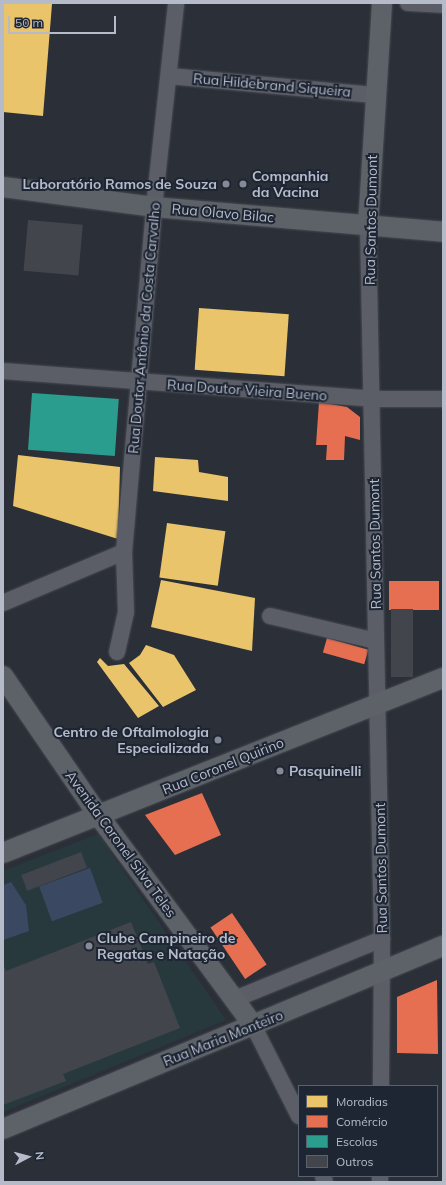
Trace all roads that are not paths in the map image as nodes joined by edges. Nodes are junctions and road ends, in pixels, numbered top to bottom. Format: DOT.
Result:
graph roads {
  1 [pos="176,3"];
  2 [pos="382,3"];
  3 [pos="408,3"];
  4 [pos="443,5"];
  5 [pos="169,76"];
  6 [pos="374,94"];
  7 [pos="3,187"];
  8 [pos="154,207"];
  9 [pos="368,226"];
  10 [pos="443,232"];
  11 [pos="3,371"];
  12 [pos="141,382"];
  13 [pos="373,399"];
  14 [pos="443,399"];
  15 [pos="124,552"];
  16 [pos="3,603"];
  17 [pos="270,616"];
  18 [pos="376,641"];
  19 [pos="117,652"];
  20 [pos="3,676"];
  21 [pos="443,678"];
  22 [pos="377,706"];
  23 [pos="99,816"];
  24 [pos="3,853"];
  25 [pos="382,939"];
  26 [pos="443,946"];
  27 [pos="383,972"];
  28 [pos="235,999"];
  29 [pos="253,1025"];
  30 [pos="381,1085"];
  31 [pos="298,1114"];
  32 [pos="3,1129"];
  1 -- 5 [label="street, Rua Doutor Antônio da Costa Carvalho"];
  2 -- 6 [label="main road, Rua Santos Dumont"];
  3 -- 4 [label="street"];
  5 -- 6 [label="street, Rua Hildebrand Siqueira"];
  5 -- 8 [label="street, Rua Doutor Antônio da Costa Carvalho"];
  6 -- 9 [label="main road, Rua Santos Dumont"];
  7 -- 8 [label="main road, Rua Olavo Bilac"];
  8 -- 9 [label="main road, Rua Olavo Bilac"];
  8 -- 12 [label="street, Rua Doutor Antônio da Costa Carvalho"];
  9 -- 10 [label="main road, Rua Olavo Bilac"];
  9 -- 13 [label="street, Rua Santos Dumont"];
  11 -- 12 [label="street, Rua Doutor Vieira Bueno"];
  12 -- 13 [label="street, Rua Doutor Vieira Bueno"];
  12 -- 15 [label="street, Rua Doutor Antônio da Costa Carvalho"];
  13 -- 14 [label="street, Rua Doutor Vieira Bueno"];
  13 -- 18 [label="street, Rua Santos Dumont"];
  15 -- 16 [label="street"];
  15 -- 19 [label="street, Rua Doutor Antônio da Costa Carvalho"];
  17 -- 18 [label="street"];
  18 -- 22 [label="street, Rua Santos Dumont"];
  20 -- 23 [label="main road, Avenida Coronel Silva Teles"];
  21 -- 22 [label="main road, Rua Coronel Quirino"];
  22 -- 23 [label="main road, Rua Coronel Quirino"];
  22 -- 25 [label="street, Rua Santos Dumont"];
  23 -- 24 [label="main road, Rua Coronel Quirino"];
  23 -- 28 [label="main road, Avenida Coronel Silva Teles"];
  25 -- 27 [label="street, Rua Santos Dumont"];
  25 -- 28 [label="street"];
  26 -- 27 [label="main road, Rua Maria Monteiro"];
  27 -- 29 [label="main road, Rua Maria Monteiro"];
  27 -- 30 [label="street, Rua Santos Dumont"];
  28 -- 29 [label="main road, Avenida Coronel Silva Teles"];
  29 -- 31 [label="street, Avenida Coronel Silva Teles"];
  29 -- 32 [label="main road, Rua Maria Monteiro"];
}
